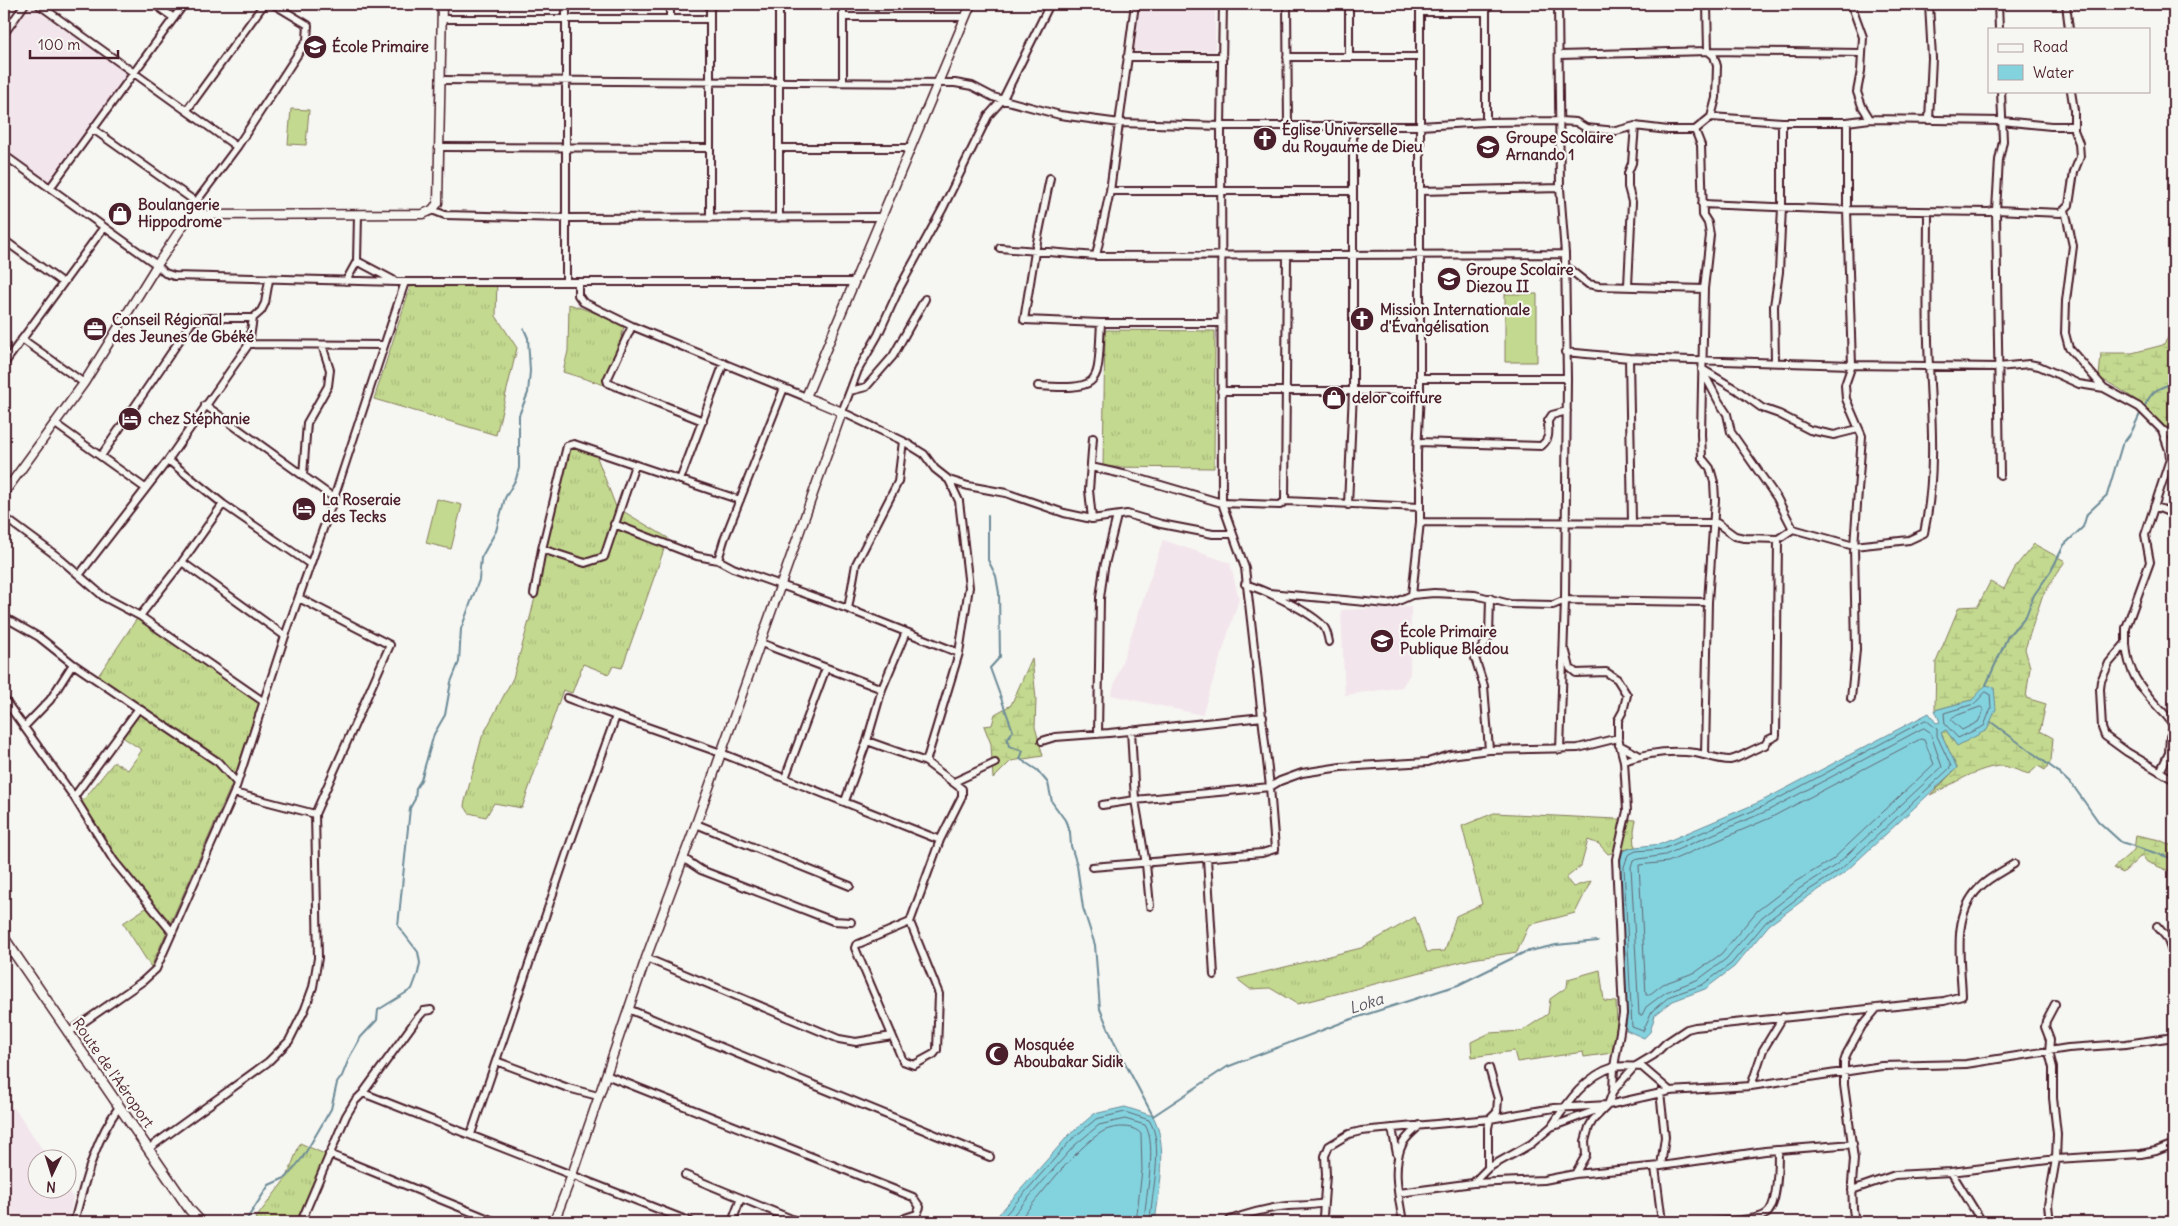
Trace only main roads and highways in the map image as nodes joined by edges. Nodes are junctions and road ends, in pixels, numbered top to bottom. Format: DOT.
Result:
graph roads {
  1 [pos="4,938"];
  2 [pos="201,1222"];
  1 -- 2 [label="main road, Route de l'Aéroport"];
}
